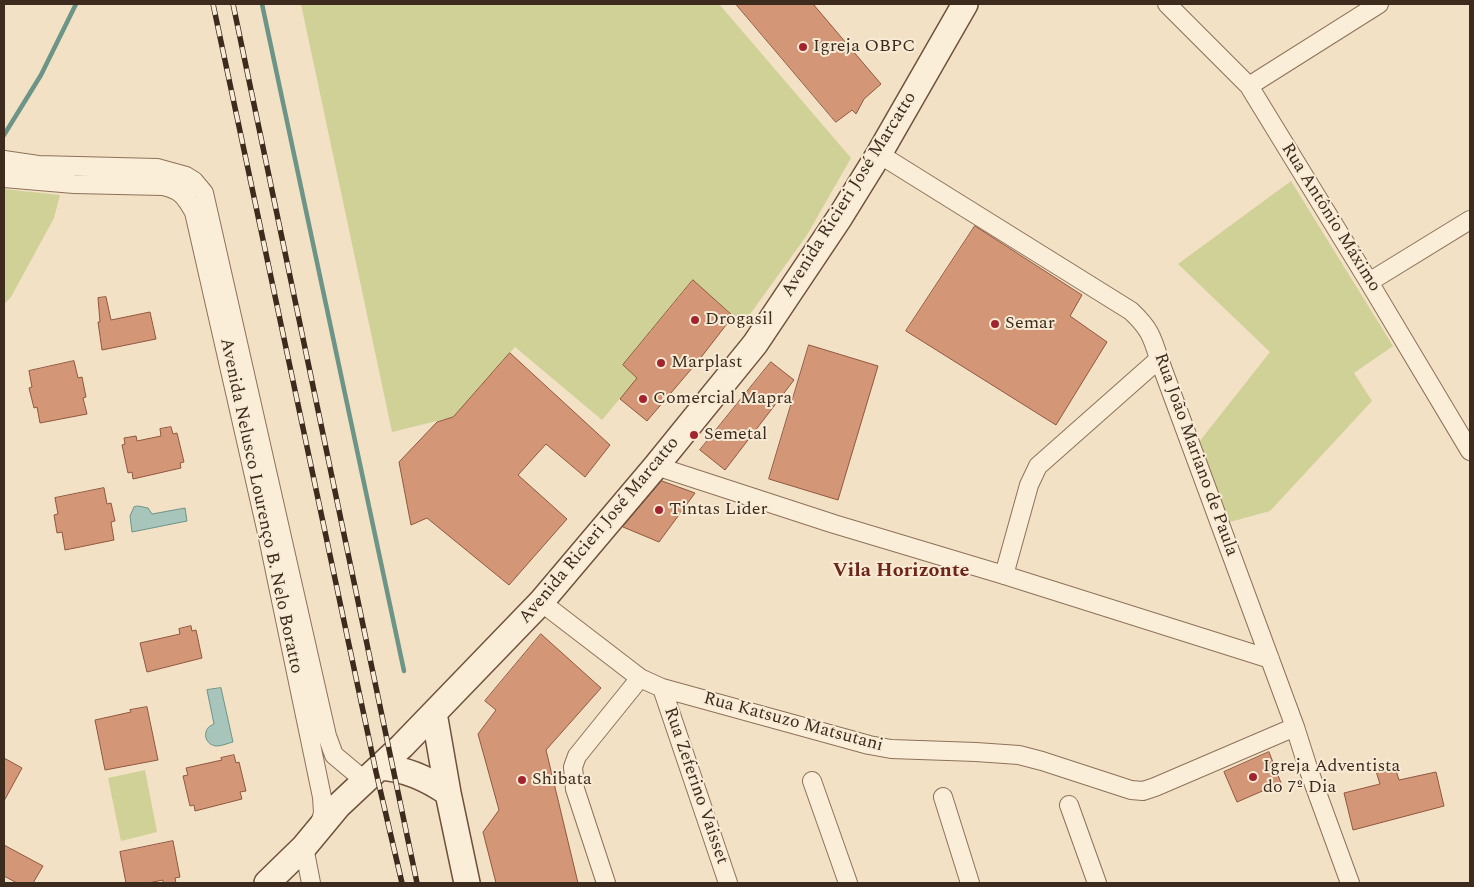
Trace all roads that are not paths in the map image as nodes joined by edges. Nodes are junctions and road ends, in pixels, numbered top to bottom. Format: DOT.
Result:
graph roads {
  1 [pos="965,4"];
  2 [pos="1167,4"];
  3 [pos="1379,4"];
  4 [pos="1249,86"];
  5 [pos="879,154"];
  6 [pos="4,160"];
  7 [pos="4,178"];
  8 [pos="1470,220"];
  9 [pos="1370,282"];
  10 [pos="1159,359"];
  11 [pos="1470,451"];
  12 [pos="656,466"];
  13 [pos="1004,575"];
  14 [pos="542,602"];
  15 [pos="1270,659"];
  16 [pos="640,678"];
  17 [pos="662,688"];
  18 [pos="434,713"];
  19 [pos="1295,727"];
  20 [pos="373,774"];
  21 [pos="812,781"];
  22 [pos="448,793"];
  23 [pos="942,797"];
  24 [pos="1070,805"];
  25 [pos="311,838"];
  26 [pos="267,883"];
  27 [pos="311,883"];
  28 [pos="467,883"];
  29 [pos="606,883"];
  30 [pos="728,883"];
  31 [pos="848,883"];
  32 [pos="970,883"];
  33 [pos="1097,883"];
  34 [pos="1350,883"];
  1 -- 5 [label="main road, Avenida Ricieri José Marcatto"];
  2 -- 4 [label="street, Rua Antônio Máximo"];
  3 -- 4 [label="street"];
  4 -- 9 [label="street, Rua Antônio Máximo"];
  5 -- 10 [label="street, Rua João Mariano de Paula"];
  5 -- 12 [label="main road, Avenida Ricieri José Marcatto"];
  6 -- 20 [label="street, Avenida Nelusco Lourenço B. Nelo Boratto"];
  7 -- 25 [label="street, Avenida Nelusco Lourenço B. Nelo Boratto"];
  8 -- 9 [label="street"];
  9 -- 11 [label="street, Rua Antônio Máximo"];
  10 -- 13 [label="street"];
  10 -- 15 [label="street, Rua João Mariano de Paula"];
  12 -- 13 [label="street"];
  12 -- 14 [label="main road, Avenida Ricieri José Marcatto"];
  13 -- 15 [label="street"];
  14 -- 16 [label="street, Rua Katsuzo Matsutani"];
  14 -- 18 [label="main road, Avenida Ricieri José Marcatto"];
  15 -- 19 [label="street, Rua João Mariano de Paula"];
  16 -- 17 [label="street, Rua Katsuzo Matsutani"];
  16 -- 29 [label="street"];
  17 -- 19 [label="street, Rua Katsuzo Matsutani"];
  17 -- 30 [label="street, Rua Zeferino Vaisset"];
  18 -- 20 [label="main road, Avenida Ricieri José Marcatto"];
  18 -- 22 [label="main road"];
  19 -- 34 [label="street, Rua João Mariano de Paula"];
  20 -- 22 [label="main road"];
  20 -- 25 [label="main road, Avenida Ricieri José Marcatto"];
  21 -- 31 [label="street"];
  22 -- 28 [label="main road"];
  23 -- 32 [label="street"];
  24 -- 33 [label="street"];
  25 -- 26 [label="main road, Avenida Ricieri José Marcatto"];
  25 -- 27 [label="street"];
}
